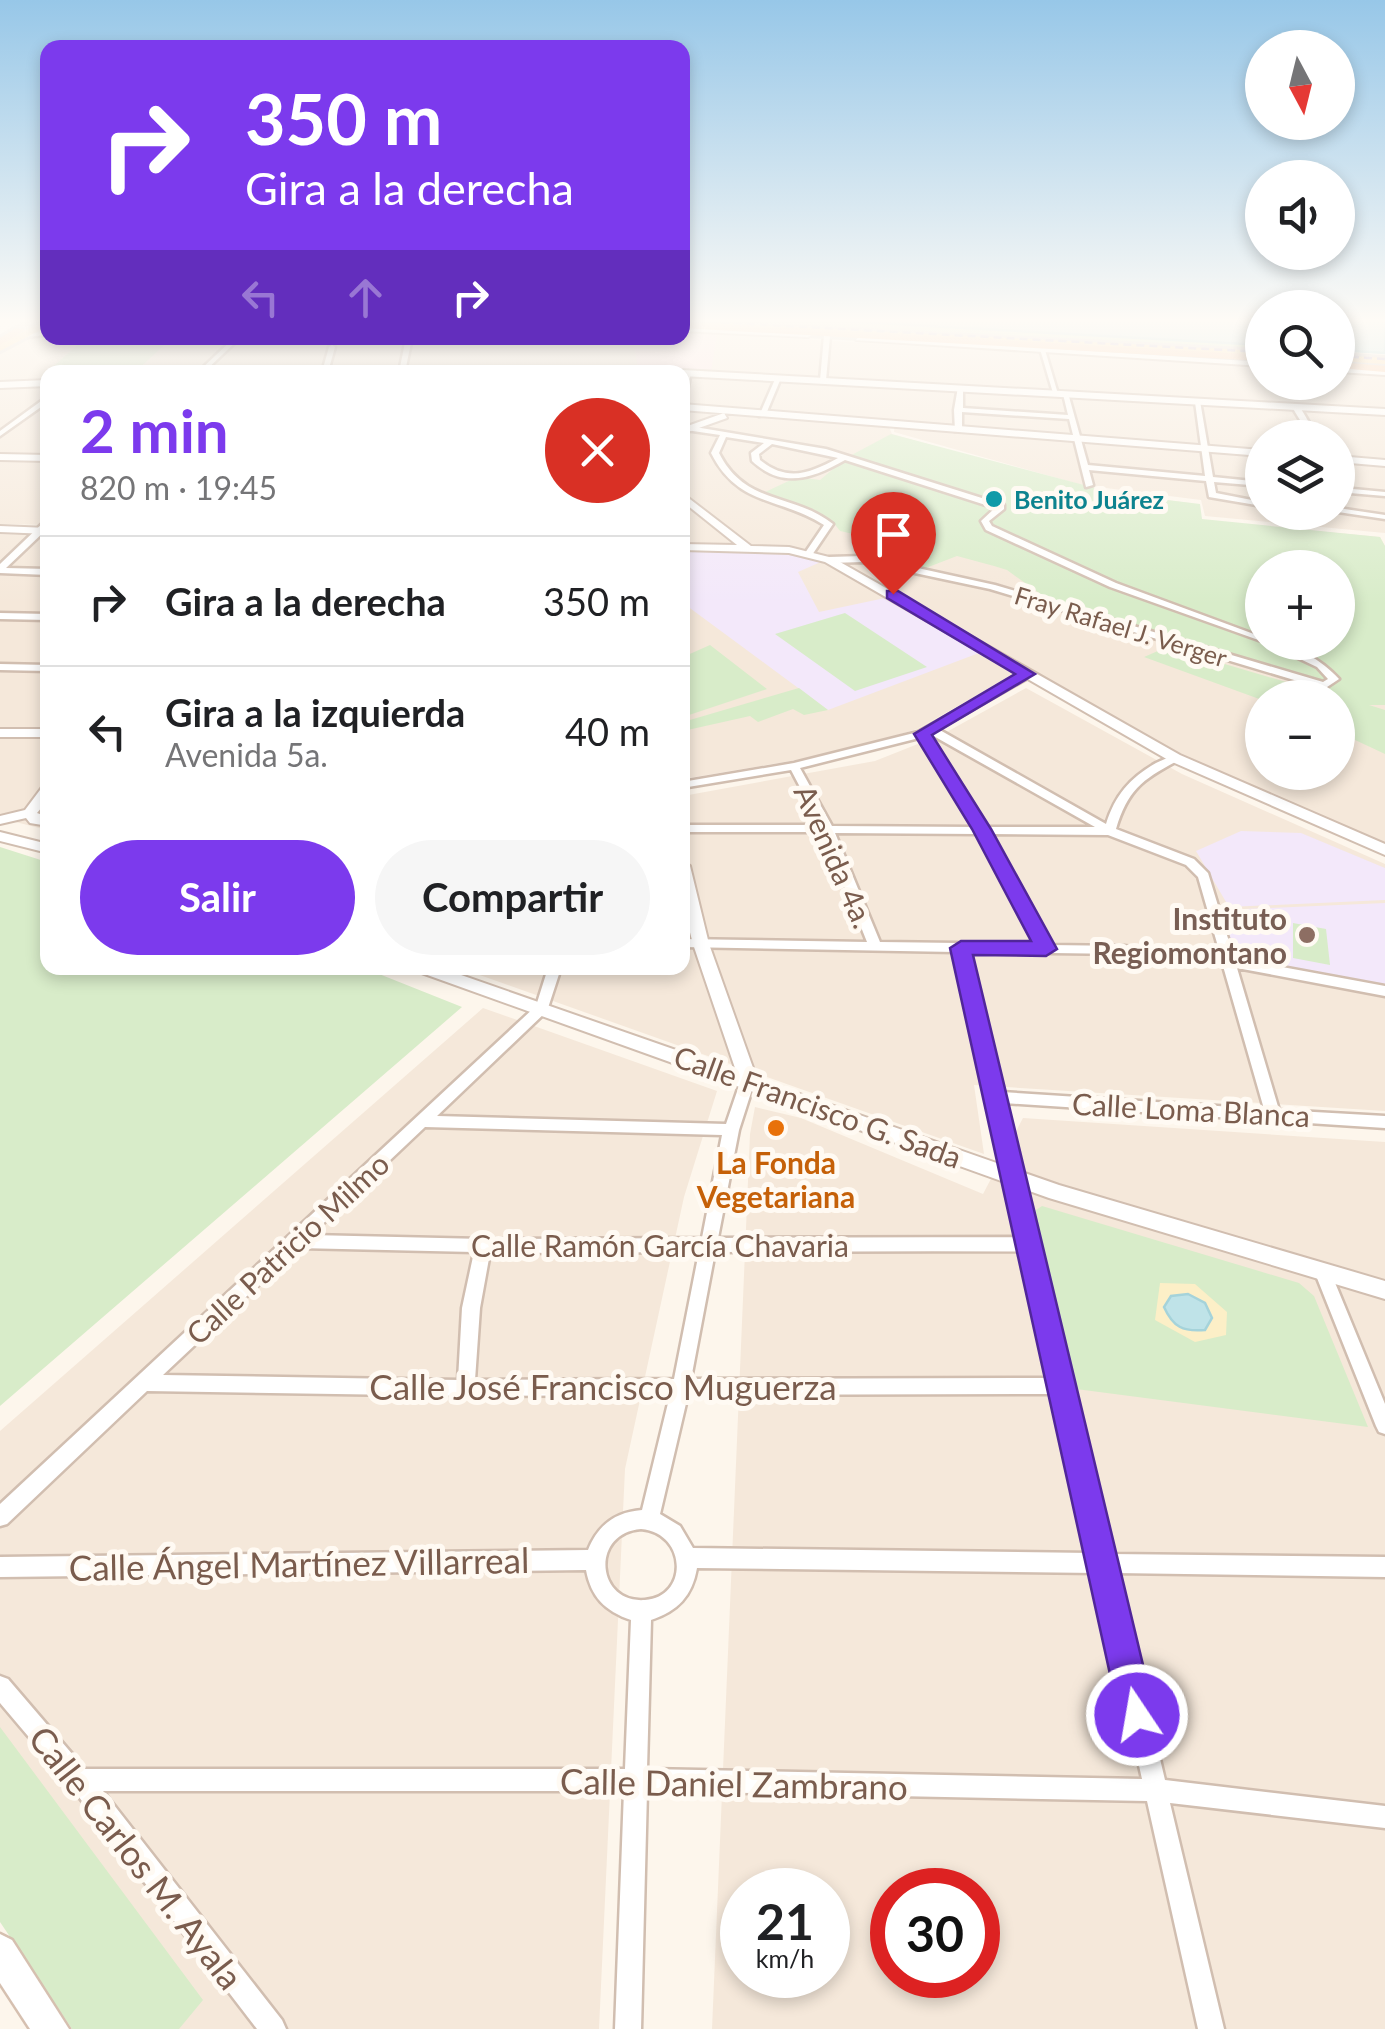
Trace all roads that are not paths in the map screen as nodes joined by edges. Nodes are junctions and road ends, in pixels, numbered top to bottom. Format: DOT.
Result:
graph roads {
  1 [pos="25,416"];
  2 [pos="731,416"];
  3 [pos="784,416"];
  4 [pos="958,416"];
  5 [pos="1051,416"];
  6 [pos="1199,416"];
  7 [pos="1072,417"];
  8 [pos="22,418"];
  9 [pos="40,418"];
  10 [pos="690,428"];
  11 [pos="958,429"];
  12 [pos="690,430"];
  13 [pos="0,434"];
  14 [pos="724,434"];
  15 [pos="1080,439"];
  16 [pos="770,442"];
  17 [pos="1202,448"];
  18 [pos="1245,452"];
  19 [pos="40,456"];
  20 [pos="0,457"];
  21 [pos="845,457"];
  22 [pos="1355,460"];
  23 [pos="1385,463"];
  24 [pos="1085,468"];
  25 [pos="1209,480"];
  26 [pos="1245,483"];
  27 [pos="1088,485"];
  28 [pos="1355,491"];
  29 [pos="1385,494"];
  30 [pos="1245,501"];
  31 [pos="690,502"];
  32 [pos="1355,513"];
  33 [pos="1385,517"];
  34 [pos="40,528"];
  35 [pos="0,529"];
  36 [pos="40,533"];
  37 [pos="690,547"];
  38 [pos="747,548"];
  39 [pos="809,552"];
  40 [pos="829,560"];
  41 [pos="0,570"];
  42 [pos="40,572"];
  43 [pos="0,616"];
  44 [pos="40,616"];
  45 [pos="1245,634"];
  46 [pos="1309,660"];
  47 [pos="0,667"];
  48 [pos="40,668"];
  49 [pos="1027,674"];
  50 [pos="926,731"];
  51 [pos="0,733"];
  52 [pos="40,733"];
  53 [pos="1175,758"];
  54 [pos="794,766"];
  55 [pos="690,784"];
  56 [pos="40,819"];
  57 [pos="0,820"];
  58 [pos="690,828"];
  59 [pos="827,828"];
  60 [pos="981,829"];
  61 [pos="1110,831"];
  62 [pos="5,838"];
  63 [pos="40,847"];
  64 [pos="1385,850"];
  65 [pos="692,944"];
  66 [pos="875,946"];
  67 [pos="961,948"];
  68 [pos="1046,949"];
  69 [pos="1230,962"];
  70 [pos="445,975"];
  71 [pos="552,975"];
  72 [pos="1385,990"];
  73 [pos="542,1008"];
  74 [pos="738,1052"];
  75 [pos="700,1064"];
  76 [pos="748,1080"];
  77 [pos="996,1098"];
  78 [pos="1274,1114"];
  79 [pos="422,1122"];
  80 [pos="1385,1122"];
  81 [pos="731,1130"];
  82 [pos="1014,1177"];
  83 [pos="292,1241"];
  84 [pos="1029,1244"];
  85 [pos="708,1245"];
  86 [pos="482,1246"];
  87 [pos="1323,1274"];
  88 [pos="1385,1290"];
  89 [pos="144,1382"];
  90 [pos="1061,1386"];
  91 [pos="681,1387"];
  92 [pos="466,1388"];
  93 [pos="1385,1426"];
  94 [pos="0,1517"];
  95 [pos="648,1519"];
  96 [pos="688,1558"];
  97 [pos="597,1560"];
  98 [pos="1104,1564"];
  99 [pos="0,1566"];
  100 [pos="1385,1567"];
  101 [pos="640,1612"];
  102 [pos="0,1687"];
  103 [pos="80,1780"];
  104 [pos="635,1780"];
  105 [pos="1154,1790"];
  106 [pos="1385,1817"];
  107 [pos="0,1952"];
  108 [pos="52,2029"];
  109 [pos="273,2029"];
  110 [pos="628,2029"];
  111 [pos="1212,2029"];
  1 -- 8 [label="street"];
  2 -- 10 [label="street"];
  3 -- 11 [label="street"];
  4 -- 11 [label="street"];
  5 -- 7 [label="street"];
  6 -- 17 [label="street"];
  7 -- 15 [label="street"];
  8 -- 9 [label="street"];
  8 -- 13 [label="street"];
  11 -- 15 [label="street"];
  12 -- 14 [label="street"];
  14 -- 16 [label="street"];
  14 -- 39 [label="street"];
  15 -- 17 [label="street"];
  15 -- 24 [label="street"];
  16 -- 21 [label="street"];
  16 -- 21 [label="street"];
  17 -- 18 [label="street"];
  17 -- 25 [label="street"];
  19 -- 20 [label="street"];
  21 -- 45 [label="street, Fray Rafael J. Verger"];
  22 -- 23 [label="street"];
  24 -- 25 [label="street"];
  24 -- 27 [label="street"];
  25 -- 26 [label="street"];
  25 -- 30 [label="street"];
  28 -- 29 [label="street"];
  31 -- 38 [label="street"];
  32 -- 33 [label="street"];
  34 -- 35 [label="street"];
  36 -- 41 [label="street"];
  37 -- 38 [label="street"];
  38 -- 39 [label="street"];
  39 -- 40 [label="street"];
  40 -- 46 [label="street, Fray Rafael J. Verger"];
  40 -- 49 [label="street"];
  41 -- 42 [label="street"];
  43 -- 44 [label="street"];
  47 -- 48 [label="street"];
  49 -- 50 [label="street"];
  49 -- 53 [label="street"];
  50 -- 54 [label="street"];
  50 -- 60 [label="street"];
  50 -- 61 [label="street"];
  51 -- 52 [label="street"];
  53 -- 61 [label="street"];
  53 -- 64 [label="street"];
  54 -- 55 [label="street"];
  54 -- 59 [label="street, Avenida 4a."];
  56 -- 57 [label="street"];
  56 -- 62 [label="street"];
  58 -- 59 [label="street"];
  59 -- 60 [label="street"];
  59 -- 66 [label="street, Avenida 4a."];
  60 -- 61 [label="street"];
  60 -- 68 [label="street"];
  61 -- 69 [label="street"];
  62 -- 63 [label="street"];
  65 -- 66 [label="street"];
  65 -- 74 [label="street"];
  66 -- 67 [label="street"];
  67 -- 68 [label="street"];
  67 -- 77 [label="street"];
  68 -- 69 [label="street"];
  69 -- 72 [label="street"];
  69 -- 78 [label="street"];
  70 -- 73 [label="street, Calle Francisco G. Sada"];
  71 -- 73 [label="street, Calle Patricio Milmo"];
  73 -- 75 [label="street, Calle Francisco G. Sada"];
  73 -- 79 [label="street, Calle Patricio Milmo"];
  74 -- 75 [label="street"];
  74 -- 76 [label="street"];
  75 -- 76 [label="street, Calle Francisco G. Sada"];
  76 -- 81 [label="street"];
  76 -- 82 [label="street, Calle Francisco G. Sada"];
  77 -- 78 [label="street, Calle Loma Blanca"];
  77 -- 82 [label="street"];
  78 -- 80 [label="street, Calle Loma Blanca"];
  79 -- 81 [label="street"];
  79 -- 83 [label="street, Calle Patricio Milmo"];
  81 -- 85 [label="street"];
  82 -- 84 [label="street"];
  82 -- 87 [label="street, Calle Francisco G. Sada"];
  83 -- 86 [label="street, Calle Ramón García Chavaria"];
  83 -- 89 [label="street, Calle Patricio Milmo"];
  84 -- 85 [label="street, Calle Ramón García Chavaria"];
  84 -- 90 [label="street"];
  85 -- 86 [label="street, Calle Ramón García Chavaria"];
  85 -- 91 [label="street"];
  86 -- 92 [label="street"];
  87 -- 88 [label="street, Calle Francisco G. Sada"];
  87 -- 93 [label="street"];
  89 -- 92 [label="street, Calle José Francisco Muguerza"];
  89 -- 94 [label="street, Calle Patricio Milmo"];
  90 -- 91 [label="street, Calle José Francisco Muguerza"];
  90 -- 98 [label="street"];
  91 -- 92 [label="street, Calle José Francisco Muguerza"];
  91 -- 95 [label="street"];
  95 -- 96 [label="street"];
  95 -- 97 [label="street"];
  96 -- 98 [label="street"];
  96 -- 101 [label="street"];
  97 -- 99 [label="street, Calle Ángel Martínez Villarreal"];
  97 -- 101 [label="street"];
  98 -- 100 [label="street"];
  98 -- 105 [label="street"];
  101 -- 104 [label="street"];
  102 -- 103 [label="street, Calle Carlos M. Ayala"];
  103 -- 104 [label="street, Calle Daniel Zambrano"];
  103 -- 109 [label="street, Calle Carlos M. Ayala"];
  104 -- 105 [label="street, Calle Daniel Zambrano"];
  104 -- 110 [label="street"];
  105 -- 106 [label="street, Calle Daniel Zambrano"];
  105 -- 111 [label="street"];
  107 -- 108 [label="main road"];
}
